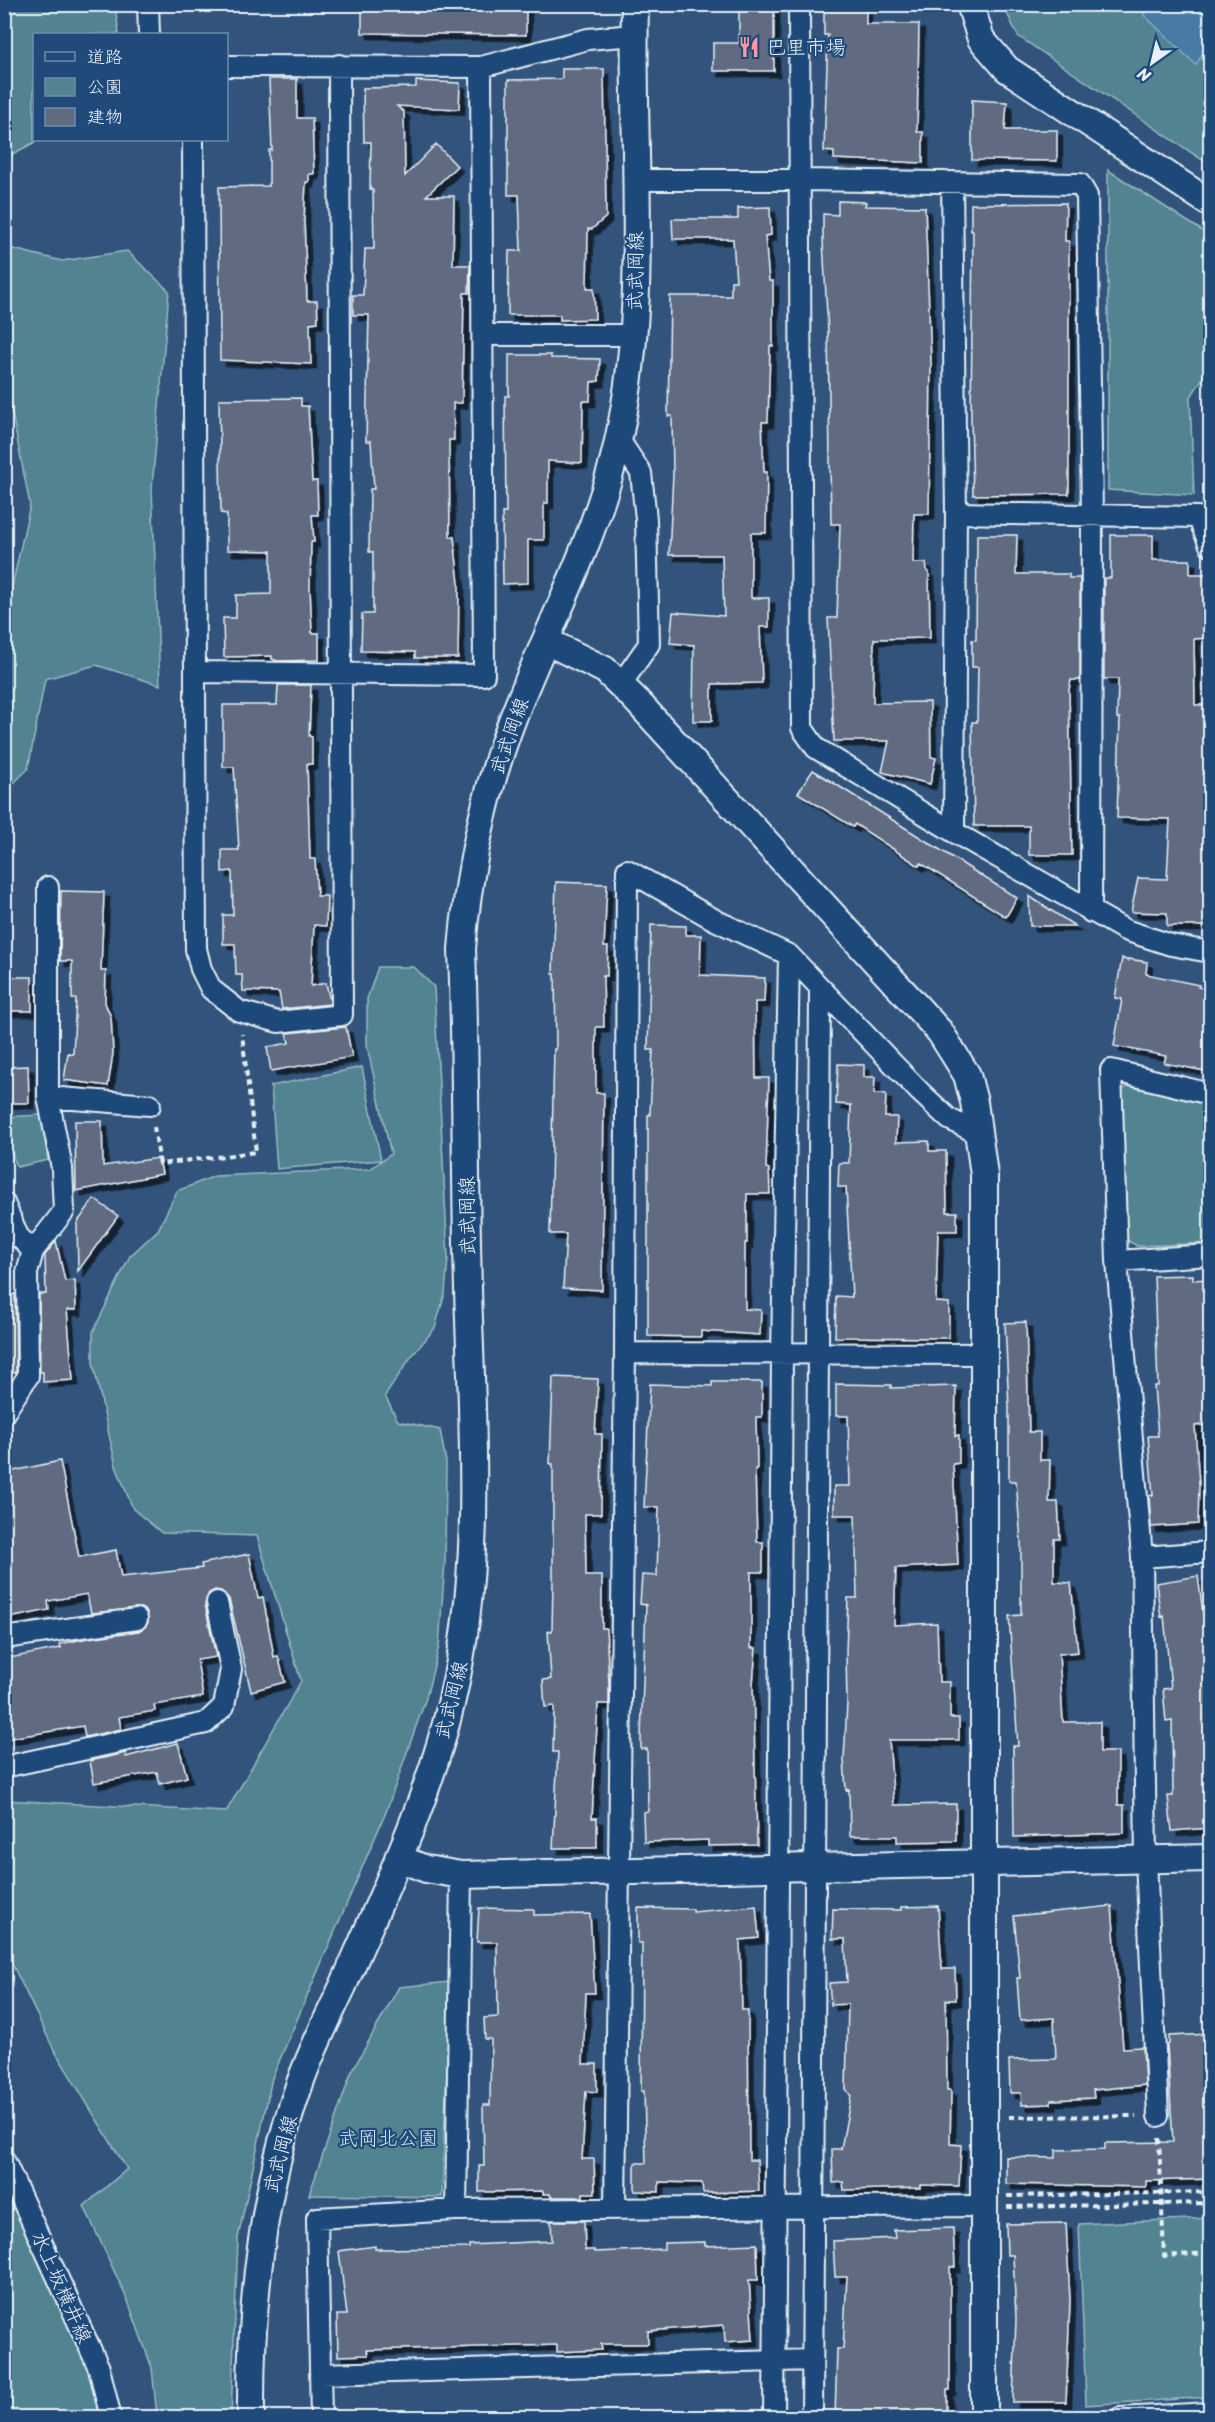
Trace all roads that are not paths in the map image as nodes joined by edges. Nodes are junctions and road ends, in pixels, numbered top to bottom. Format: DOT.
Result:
graph roads {
  1 [pos="148,4"];
  2 [pos="635,4"];
  3 [pos="799,4"];
  4 [pos="970,4"];
  5 [pos="150,33"];
  6 [pos="634,35"];
  7 [pos="339,65"];
  8 [pos="228,66"];
  9 [pos="481,67"];
  10 [pos="193,141"];
  11 [pos="636,180"];
  12 [pos="801,180"];
  13 [pos="952,182"];
  14 [pos="1210,203"];
  15 [pos="484,335"];
  16 [pos="634,335"];
  17 [pos="618,438"];
  18 [pos="956,513"];
  19 [pos="1092,514"];
  20 [pos="1210,545"];
  21 [pos="546,641"];
  22 [pos="197,672"];
  23 [pos="340,674"];
  24 [pos="621,684"];
  25 [pos="954,832"];
  26 [pos="48,887"];
  27 [pos="1091,912"];
  28 [pos="1210,952"];
  29 [pos="789,956"];
  30 [pos="820,989"];
  31 [pos="1210,1094"];
  32 [pos="48,1096"];
  33 [pos="150,1105"];
  34 [pos="979,1134"];
  35 [pos="4,1203"];
  36 [pos="33,1251"];
  37 [pos="1210,1255"];
  38 [pos="1117,1261"];
  39 [pos="625,1353"];
  40 [pos="782,1353"];
  41 [pos="817,1353"];
  42 [pos="985,1354"];
  43 [pos="4,1413"];
  44 [pos="1210,1552"];
  45 [pos="1142,1557"];
  46 [pos="217,1602"];
  47 [pos="137,1619"];
  48 [pos="4,1638"];
  49 [pos="4,1767"];
  50 [pos="398,1858"];
  51 [pos="1210,1858"];
  52 [pos="1146,1860"];
  53 [pos="983,1864"];
  54 [pos="815,1868"];
  55 [pos="779,1869"];
  56 [pos="619,1871"];
  57 [pos="460,1875"];
  58 [pos="1158,2115"];
  59 [pos="4,2160"];
  60 [pos="994,2203"];
  61 [pos="811,2207"];
  62 [pos="777,2208"];
  63 [pos="615,2209"];
  64 [pos="456,2210"];
  65 [pos="812,2360"];
  66 [pos="774,2361"];
  67 [pos="321,2374"];
  68 [pos="1210,2413"];
  69 [pos="111,2418"];
  70 [pos="251,2418"];
  71 [pos="321,2418"];
  72 [pos="774,2418"];
  73 [pos="812,2418"];
  74 [pos="984,2418"];
  75 [pos="1120,2418"];
  1 -- 5 [label="street"];
  2 -- 6 [label="street, 武武岡線"];
  3 -- 12 [label="street"];
  4 -- 14 [label="street"];
  6 -- 9 [label="street"];
  6 -- 11 [label="street, 武武岡線"];
  7 -- 8 [label="street"];
  7 -- 9 [label="street"];
  7 -- 23 [label="street"];
  9 -- 15 [label="street"];
  10 -- 22 [label="street"];
  11 -- 12 [label="street"];
  11 -- 16 [label="street, 武武岡線"];
  12 -- 13 [label="street"];
  12 -- 25 [label="street"];
  13 -- 18 [label="street"];
  13 -- 19 [label="street"];
  15 -- 16 [label="street"];
  15 -- 23 [label="street"];
  16 -- 17 [label="street, 武武岡線"];
  17 -- 21 [label="street, 武武岡線"];
  17 -- 24 [label="street"];
  18 -- 19 [label="street"];
  18 -- 25 [label="street"];
  19 -- 20 [label="street"];
  19 -- 27 [label="street"];
  21 -- 24 [label="street"];
  21 -- 50 [label="street, 武武岡線"];
  22 -- 23 [label="street"];
  22 -- 23 [label="street"];
  24 -- 34 [label="street"];
  25 -- 27 [label="street"];
  26 -- 32 [label="street"];
  27 -- 28 [label="street"];
  29 -- 30 [label="street"];
  29 -- 39 [label="street"];
  29 -- 40 [label="street"];
  30 -- 34 [label="street"];
  30 -- 41 [label="street"];
  31 -- 38 [label="street"];
  32 -- 33 [label="street"];
  32 -- 36 [label="street"];
  34 -- 42 [label="street"];
  35 -- 36 [label="street"];
  36 -- 43 [label="street"];
  37 -- 38 [label="street"];
  38 -- 45 [label="street"];
  39 -- 40 [label="street"];
  39 -- 56 [label="street"];
  40 -- 41 [label="street"];
  40 -- 55 [label="street"];
  41 -- 42 [label="street"];
  41 -- 54 [label="street"];
  42 -- 53 [label="street"];
  44 -- 45 [label="street"];
  45 -- 52 [label="street"];
  46 -- 49 [label="street"];
  47 -- 48 [label="street"];
  50 -- 57 [label="street"];
  50 -- 70 [label="street, 武武岡線"];
  51 -- 52 [label="street"];
  52 -- 53 [label="street"];
  52 -- 58 [label="street"];
  53 -- 54 [label="street"];
  53 -- 60 [label="street"];
  54 -- 55 [label="street"];
  54 -- 61 [label="street"];
  55 -- 56 [label="street"];
  55 -- 62 [label="street"];
  56 -- 57 [label="street"];
  56 -- 63 [label="street"];
  57 -- 64 [label="street"];
  59 -- 69 [label="street, 水上坂横井線"];
  60 -- 61 [label="street"];
  60 -- 74 [label="street"];
  61 -- 62 [label="street"];
  61 -- 65 [label="street"];
  62 -- 63 [label="street"];
  62 -- 66 [label="street"];
  63 -- 64 [label="street"];
  64 -- 67 [label="street"];
  65 -- 66 [label="street"];
  65 -- 73 [label="street"];
  66 -- 67 [label="street"];
  66 -- 72 [label="street"];
  67 -- 71 [label="street"];
  68 -- 75 [label="street"];
}
